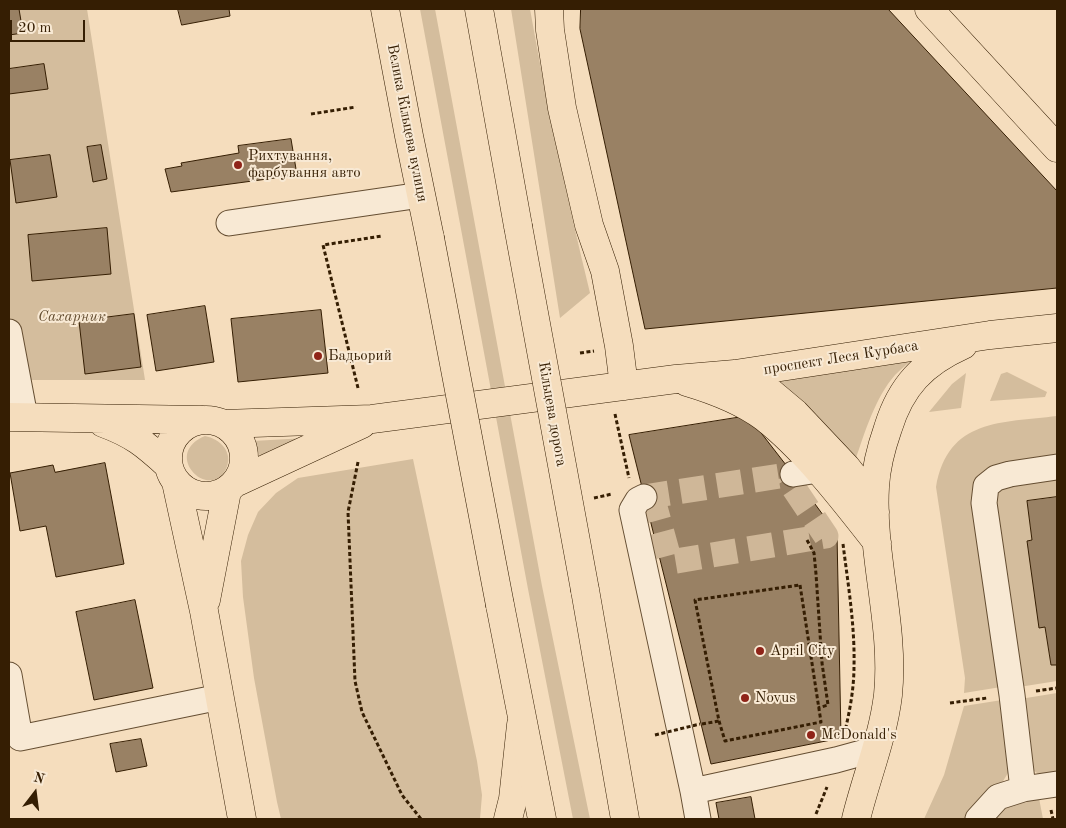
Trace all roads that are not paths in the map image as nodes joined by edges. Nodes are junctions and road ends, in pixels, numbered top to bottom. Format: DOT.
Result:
graph roads {
  1 [pos="385,9"];
  2 [pos="479,9"];
  3 [pos="549,9"];
  4 [pos="929,9"];
  5 [pos="1057,148"];
  6 [pos="421,196"];
  7 [pos="229,223"];
  8 [pos="1057,328"];
  9 [pos="9,332"];
  10 [pos="1000,334"];
  11 [pos="1057,340"];
  12 [pos="735,374"];
  13 [pos="676,379"];
  14 [pos="624,386"];
  15 [pos="17,417"];
  16 [pos="93,419"];
  17 [pos="372,419"];
  18 [pos="213,422"];
  19 [pos="1057,467"];
  20 [pos="172,473"];
  21 [pos="232,487"];
  22 [pos="636,489"];
  23 [pos="875,512"];
  24 [pos="877,542"];
  25 [pos="204,612"];
  26 [pos="9,675"];
  27 [pos="220,698"];
  28 [pos="522,716"];
  29 [pos="874,757"];
  30 [pos="1057,784"];
  31 [pos="1023,790"];
  32 [pos="693,791"];
  33 [pos="625,817"];
  34 [pos="242,819"];
  35 [pos="508,819"];
  36 [pos="542,819"];
  37 [pos="698,819"];
  38 [pos="850,819"];
  39 [pos="856,819"];
  40 [pos="978,819"];
  1 -- 6 [label="main road, Велика Кільцева вулиця"];
  2 -- 33 [label="main road, Кільцева дорога, bridge"];
  3 -- 14 [label="main road"];
  4 -- 5 [label="main road"];
  6 -- 7 [label="street"];
  6 -- 28 [label="main road, Велика Кільцева вулиця, bridge"];
  8 -- 10 [label="main road, проспект Леся Курбаса"];
  9 -- 15 [label="street"];
  10 -- 11 [label="street"];
  10 -- 12 [label="main road, проспект Леся Курбаса"];
  10 -- 23 [label="main road"];
  12 -- 13 [label="main road, проспект Леся Курбаса"];
  12 -- 23 [label="main road"];
  13 -- 14 [label="main road, проспект Леся Курбаса"];
  13 -- 24 [label="main road"];
  14 -- 17 [label="main road, проспект Леся Курбаса"];
  15 -- 16 [label="main road"];
  16 -- 18 [label="main road"];
  16 -- 20 [label="main road"];
  17 -- 18 [label="main road"];
  17 -- 21 [label="main road"];
  18 -- 20 [label="main road"];
  18 -- 21 [label="main road"];
  19 -- 31 [label="street"];
  20 -- 21 [label="main road"];
  20 -- 25 [label="main road"];
  21 -- 25 [label="main road"];
  22 -- 32 [label="street"];
  23 -- 24 [label="main road"];
  24 -- 29 [label="main road"];
  25 -- 27 [label="main road"];
  26 -- 27 [label="street"];
  27 -- 34 [label="main road"];
  28 -- 35 [label="main road"];
  28 -- 36 [label="main road"];
  29 -- 32 [label="street"];
  29 -- 38 [label="main road"];
  29 -- 39 [label="main road"];
  30 -- 31 [label="street"];
  31 -- 40 [label="street"];
  32 -- 37 [label="street"];
}
